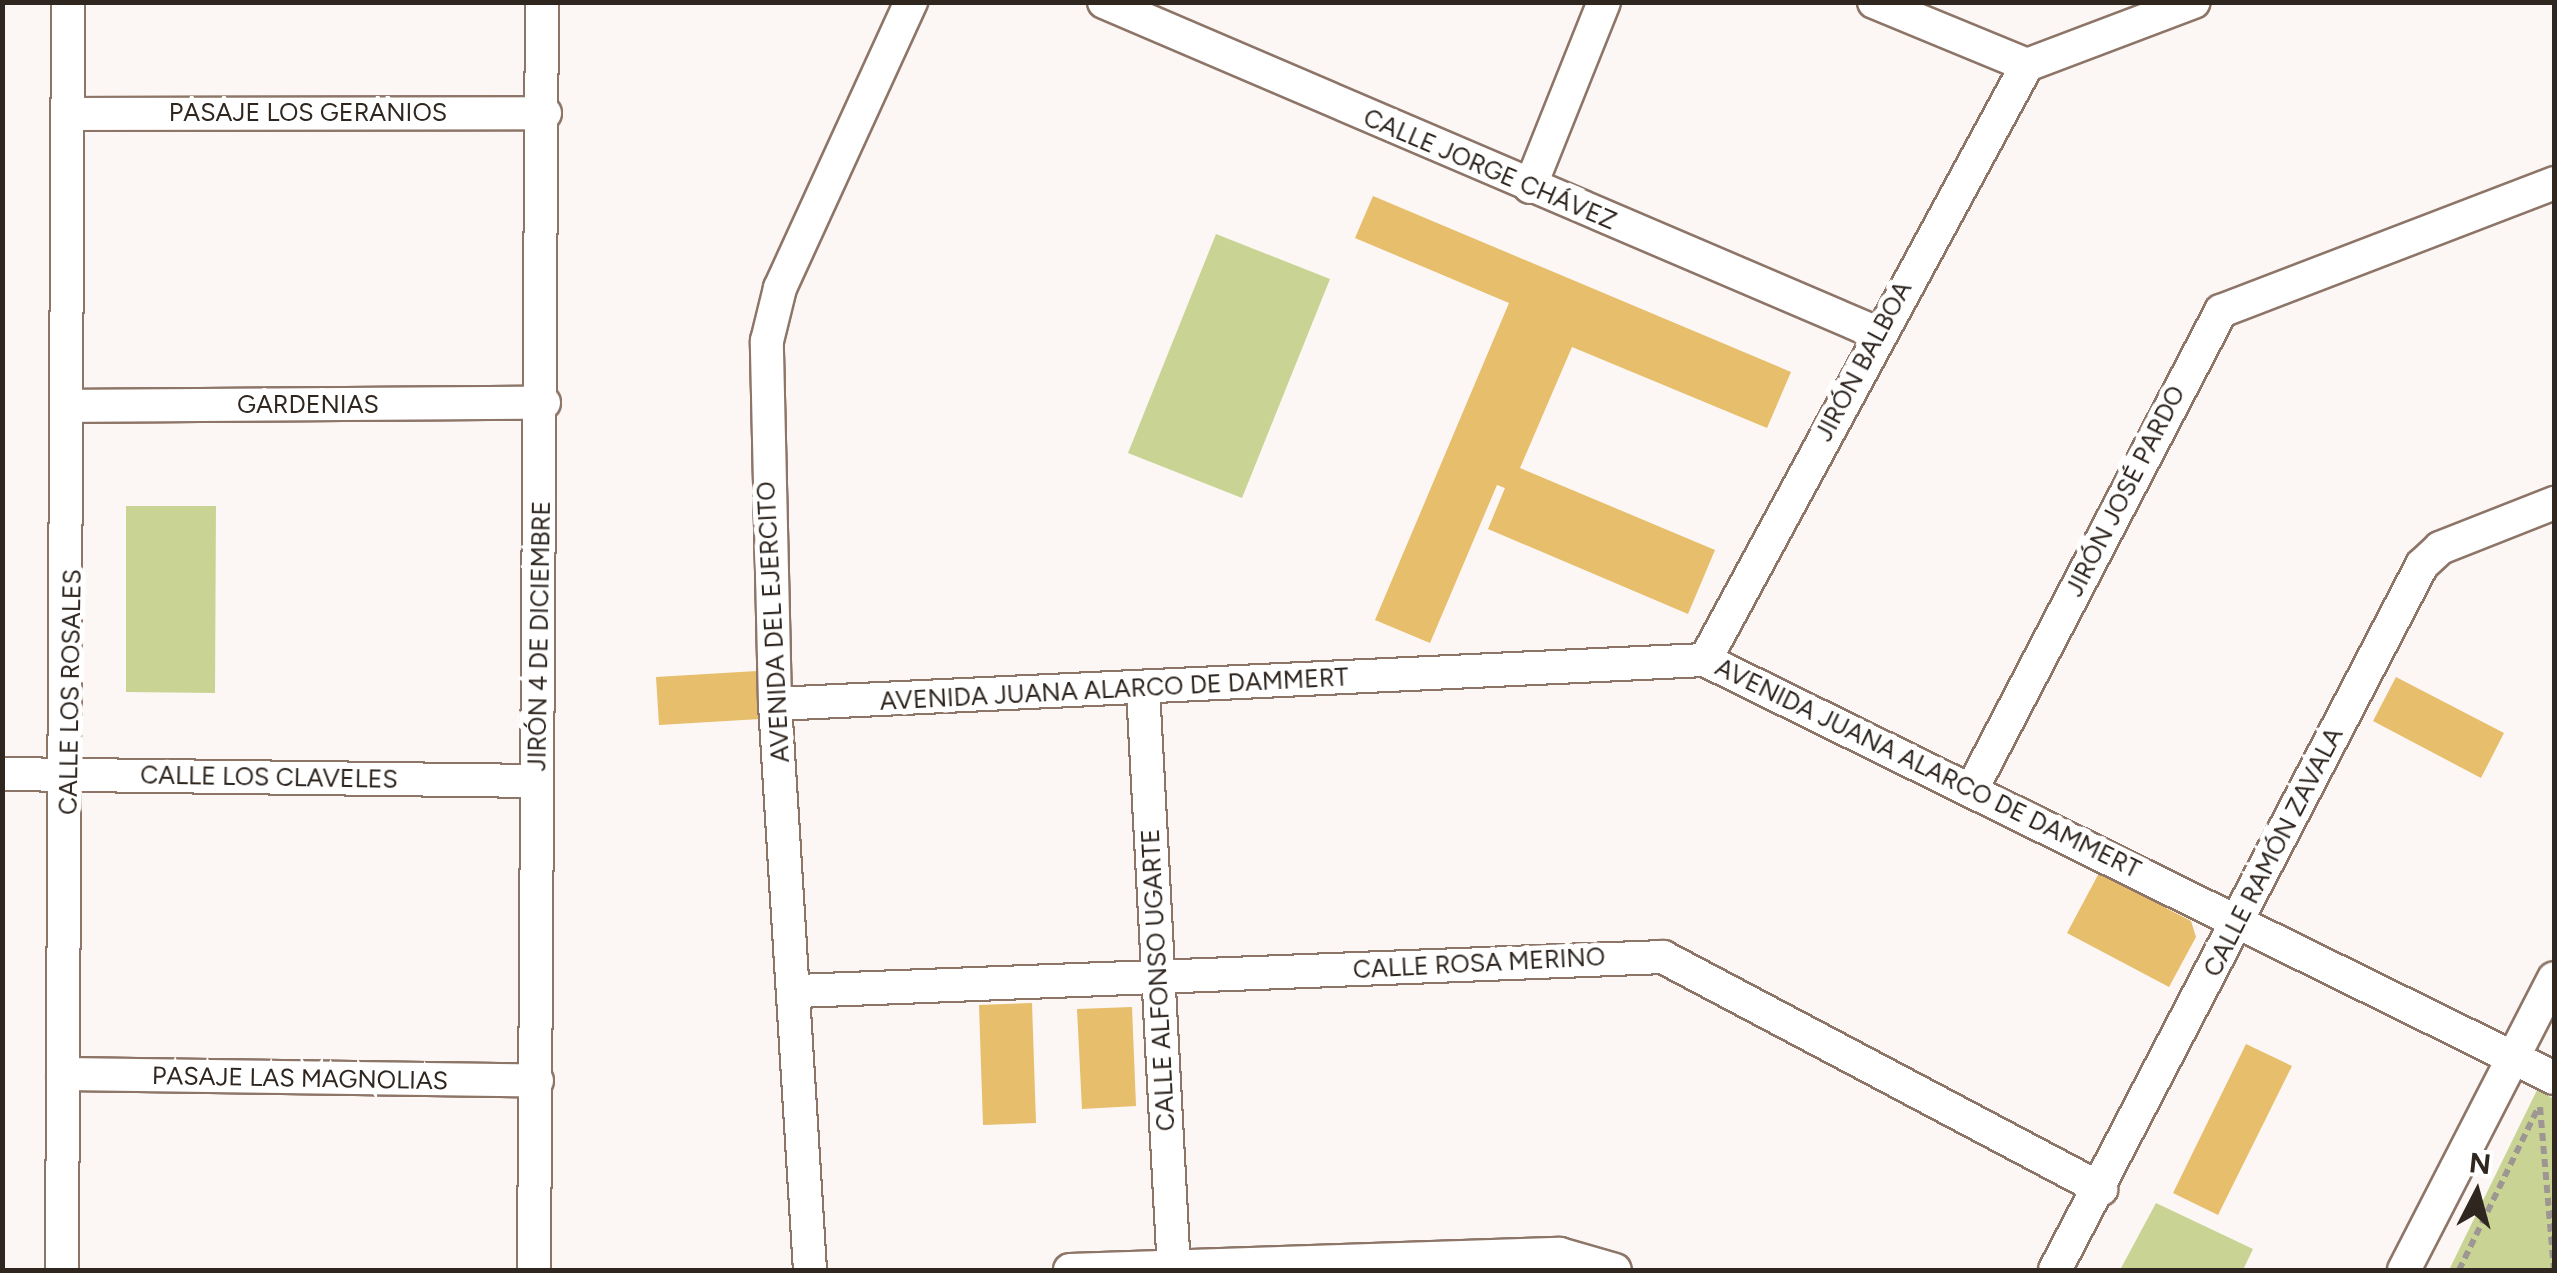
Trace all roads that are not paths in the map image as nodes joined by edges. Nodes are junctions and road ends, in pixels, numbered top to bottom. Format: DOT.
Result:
graph roads {
  1 [pos="68,2"];
  2 [pos="542,2"];
  3 [pos="911,2"];
  4 [pos="1104,2"];
  5 [pos="1604,2"];
  6 [pos="1874,2"];
  7 [pos="2194,2"];
  8 [pos="2027,65"];
  9 [pos="71,114"];
  10 [pos="545,114"];
  11 [pos="2554,183"];
  12 [pos="1530,187"];
  13 [pos="2554,199"];
  14 [pos="2340,264"];
  15 [pos="1877,333"];
  16 [pos="544,403"];
  17 [pos="72,406"];
  18 [pos="2554,503"];
  19 [pos="1705,660"];
  20 [pos="1143,688"];
  21 [pos="775,704"];
  22 [pos="2,774"];
  23 [pos="70,775"];
  24 [pos="536,781"];
  25 [pos="1973,786"];
  26 [pos="2238,920"];
  27 [pos="2554,978"];
  28 [pos="1158,980"];
  29 [pos="798,991"];
  30 [pos="2515,1060"];
  31 [pos="63,1074"];
  32 [pos="537,1081"];
  33 [pos="2547,1091"];
  34 [pos="2101,1189"];
  35 [pos="1174,1268"];
  36 [pos="62,1270"];
  37 [pos="534,1270"];
  38 [pos="810,1270"];
  39 [pos="1070,1270"];
  40 [pos="1615,1270"];
  41 [pos="2055,1270"];
  42 [pos="2404,1270"];
  1 -- 9 [label="street, CALLE LOS ROSALES"];
  2 -- 10 [label="street, JIRÓN 4 DE DICIEMBRE"];
  3 -- 21 [label="street, AVENIDA DEL EJERCITO"];
  4 -- 12 [label="street, CALLE JORGE CHÁVEZ"];
  5 -- 12 [label="street"];
  6 -- 8 [label="street"];
  7 -- 8 [label="street"];
  8 -- 15 [label="street, JIRÓN BALBOA"];
  9 -- 10 [label="street, PASAJE LOS GERANIOS"];
  9 -- 17 [label="street, CALLE LOS ROSALES"];
  10 -- 16 [label="street, JIRÓN 4 DE DICIEMBRE"];
  11 -- 14 [label="street, JIRÓN JOSÉ PARDO"];
  12 -- 15 [label="street, CALLE JORGE CHÁVEZ"];
  13 -- 14 [label="street, JIRÓN JOSÉ PARDO"];
  14 -- 25 [label="street, JIRÓN JOSÉ PARDO"];
  15 -- 19 [label="street, JIRÓN BALBOA"];
  16 -- 17 [label="street, GARDENIAS"];
  16 -- 24 [label="street, JIRÓN 4 DE DICIEMBRE"];
  17 -- 23 [label="street, CALLE LOS ROSALES"];
  18 -- 26 [label="street, CALLE RAMÓN ZAVALA"];
  19 -- 20 [label="street, AVENIDA JUANA ALARCO DE DAMMERT"];
  19 -- 25 [label="street, AVENIDA JUANA ALARCO DE DAMMERT"];
  20 -- 21 [label="street, AVENIDA JUANA ALARCO DE DAMMERT"];
  20 -- 28 [label="street, CALLE ALFONSO UGARTE"];
  21 -- 29 [label="street, AVENIDA DEL EJERCITO"];
  22 -- 23 [label="street, CALLE LOS CLAVELES"];
  23 -- 24 [label="street, CALLE LOS CLAVELES"];
  23 -- 31 [label="street, CALLE LOS ROSALES"];
  24 -- 32 [label="street, JIRÓN 4 DE DICIEMBRE"];
  25 -- 26 [label="street, AVENIDA JUANA ALARCO DE DAMMERT"];
  26 -- 30 [label="street, AVENIDA JUANA ALARCO DE DAMMERT"];
  26 -- 34 [label="street, CALLE RAMÓN ZAVALA"];
  27 -- 30 [label="street"];
  28 -- 29 [label="street, CALLE ROSA MERINO"];
  28 -- 34 [label="street, CALLE ROSA MERINO"];
  28 -- 35 [label="street, CALLE ALFONSO UGARTE"];
  29 -- 38 [label="street, AVENIDA DEL EJERCITO"];
  30 -- 33 [label="street, AVENIDA JUANA ALARCO DE DAMMERT"];
  30 -- 42 [label="street"];
  31 -- 32 [label="street, PASAJE LAS MAGNOLIAS"];
  31 -- 36 [label="street, CALLE LOS ROSALES"];
  32 -- 37 [label="street, JIRÓN 4 DE DICIEMBRE"];
  34 -- 41 [label="street, CALLE RAMÓN ZAVALA"];
  35 -- 39 [label="street"];
  35 -- 40 [label="street"];
}
